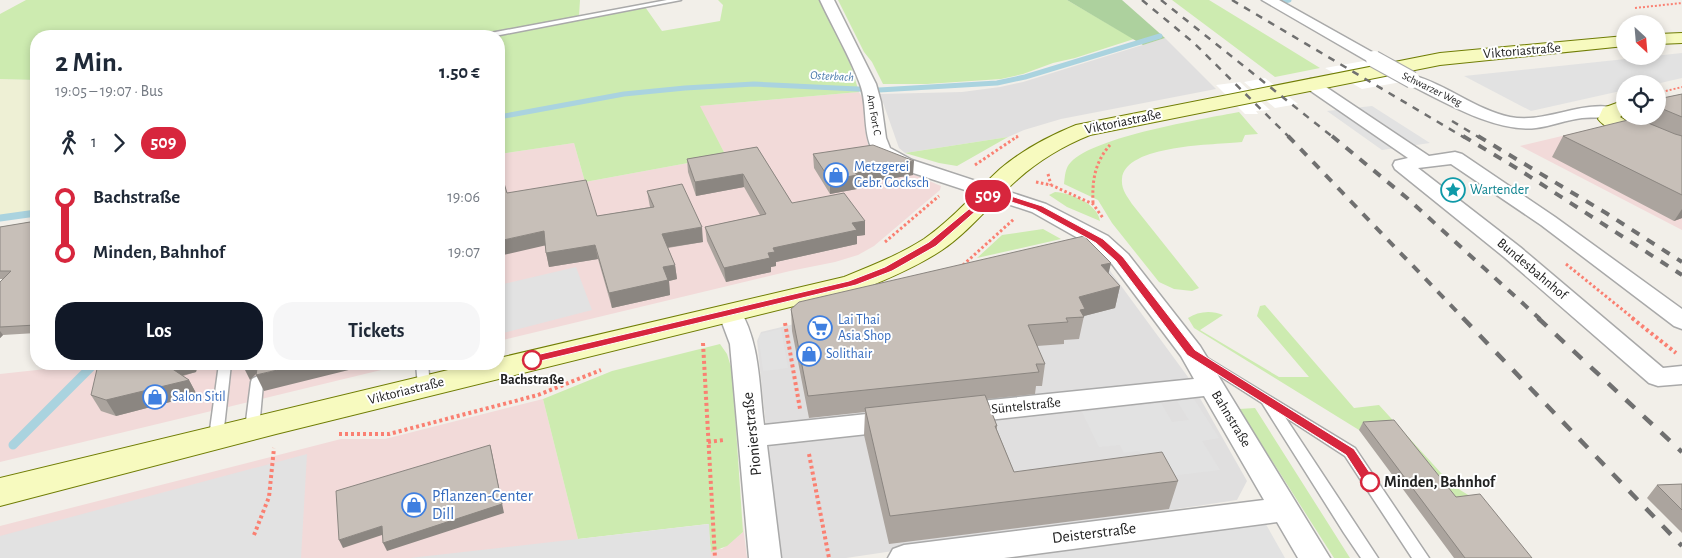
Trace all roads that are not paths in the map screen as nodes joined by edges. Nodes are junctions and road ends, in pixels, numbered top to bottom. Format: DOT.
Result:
graph roads {
  1 [pos="678,0"];
  2 [pos="827,0"];
  3 [pos="1269,0"];
  4 [pos="505,32"];
  5 [pos="1682,38"];
  6 [pos="1666,39"];
  7 [pos="1616,42"];
  8 [pos="1311,84"];
  9 [pos="1616,109"];
  10 [pos="1616,110"];
  11 [pos="1616,124"];
  12 [pos="1618,125"];
  13 [pos="1682,153"];
  14 [pos="1426,162"];
  15 [pos="992,193"];
  16 [pos="730,312"];
  17 [pos="1682,321"];
  18 [pos="1191,352"];
  19 [pos="505,358"];
  20 [pos="223,370"];
  21 [pos="281,370"];
  22 [pos="447,370"];
  23 [pos="423,375"];
  24 [pos="1682,375"];
  25 [pos="1211,386"];
  26 [pos="1266,399"];
  27 [pos="264,426"];
  28 [pos="752,436"];
  29 [pos="216,437"];
  30 [pos="0,492"];
  31 [pos="1284,508"];
  32 [pos="765,558"];
  33 [pos="904,558"];
  34 [pos="1314,558"];
  35 [pos="1370,558"];
  36 [pos="1421,558"];
  1 -- 4 [label="lane"];
  2 -- 15 [label="street, Am Fort C"];
  3 -- 9 [label="street, Schwarzer Weg, bridge"];
  5 -- 6 [label="main road"];
  7 -- 8 [label="main road, Viktoriastraße"];
  8 -- 14 [label="street"];
  8 -- 15 [label="main road, Viktoriastraße"];
  10 -- 11 [label="main road"];
  12 -- 13 [label="main road"];
  14 -- 17 [label="street, Bundesbahnhof"];
  14 -- 24 [label="street, Bundesbahnhof"];
  15 -- 16 [label="main road, Viktoriastraße"];
  15 -- 18 [label="street, Bahnstraße"];
  16 -- 19 [label="main road, Viktoriastraße"];
  16 -- 28 [label="street, Pionierstraße"];
  18 -- 25 [label="street, Bahnstraße"];
  18 -- 26 [label="lane"];
  20 -- 29 [label="lane"];
  21 -- 27 [label="lane"];
  22 -- 23 [label="main road, Viktoriastraße"];
  23 -- 27 [label="main road, Viktoriastraße"];
  25 -- 28 [label="street, Süntelstraße"];
  25 -- 31 [label="street, Bahnstraße"];
  26 -- 35 [label="lane"];
  26 -- 36 [label="lane"];
  27 -- 29 [label="main road, Viktoriastraße"];
  28 -- 32 [label="street, Pionierstraße"];
  29 -- 30 [label="main road, Viktoriastraße"];
  31 -- 33 [label="street, Deisterstraße"];
  31 -- 34 [label="street, Bahnstraße"];
}
